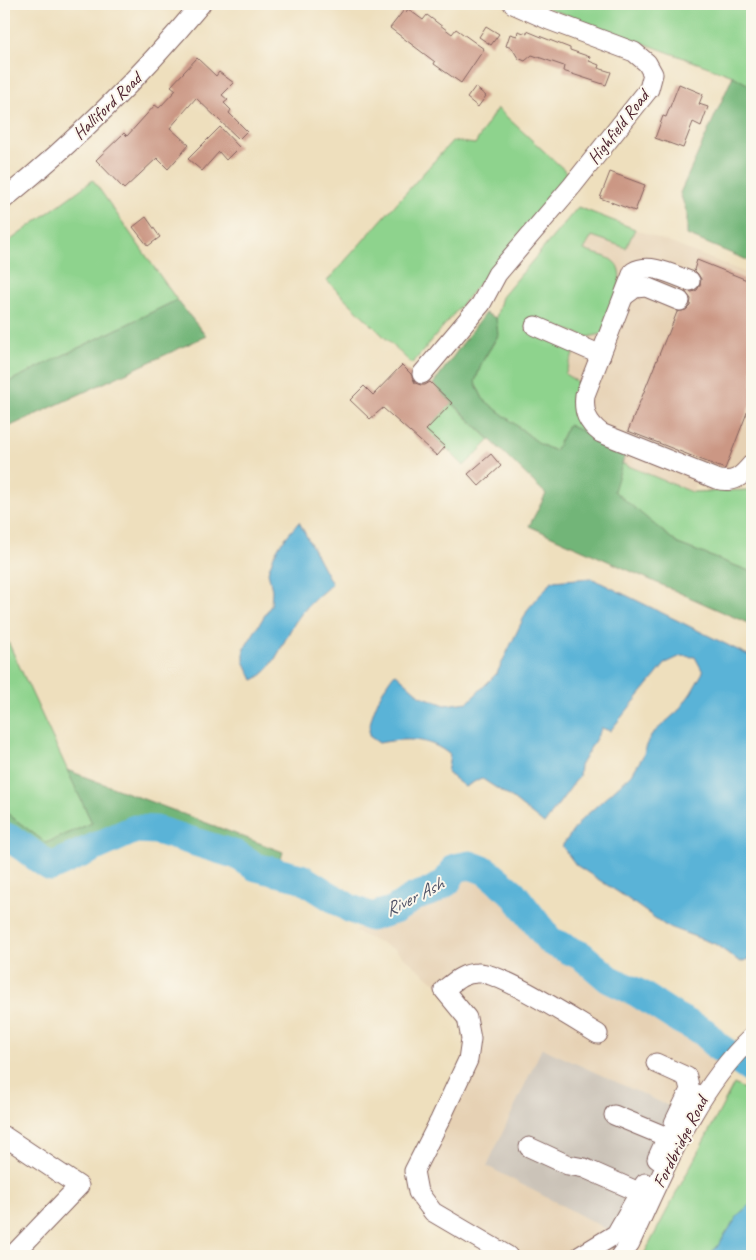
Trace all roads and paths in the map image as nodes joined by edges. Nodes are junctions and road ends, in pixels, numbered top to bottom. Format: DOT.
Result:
graph roads {
  1 [pos="201,4"];
  2 [pos="513,4"];
  3 [pos="4,199"];
  4 [pos="690,281"];
  5 [pos="624,296"];
  6 [pos="680,300"];
  7 [pos="535,326"];
  8 [pos="601,355"];
  9 [pos="422,374"];
  10 [pos="752,464"];
  11 [pos="598,1034"];
  12 [pos="752,1038"];
  13 [pos="656,1063"];
  14 [pos="614,1115"];
  15 [pos="4,1136"];
  16 [pos="673,1140"];
  17 [pos="529,1147"];
  18 [pos="641,1193"];
  19 [pos="12,1256"];
  20 [pos="508,1256"];
  21 [pos="580,1256"];
  22 [pos="620,1256"];
  1 -- 3 [label="street, Halliford Road"];
  2 -- 9 [label="street, Highfield Road"];
  4 -- 5 [label="street"];
  5 -- 6 [label="street"];
  5 -- 8 [label="street"];
  7 -- 8 [label="street"];
  8 -- 10 [label="street"];
  11 -- 20 [label="street"];
  12 -- 16 [label="street, Fordbridge Road"];
  13 -- 16 [label="street"];
  14 -- 16 [label="street"];
  15 -- 19 [label="street"];
  16 -- 18 [label="street"];
  16 -- 22 [label="street, Fordbridge Road"];
  17 -- 18 [label="street"];
  18 -- 21 [label="street"];
}
